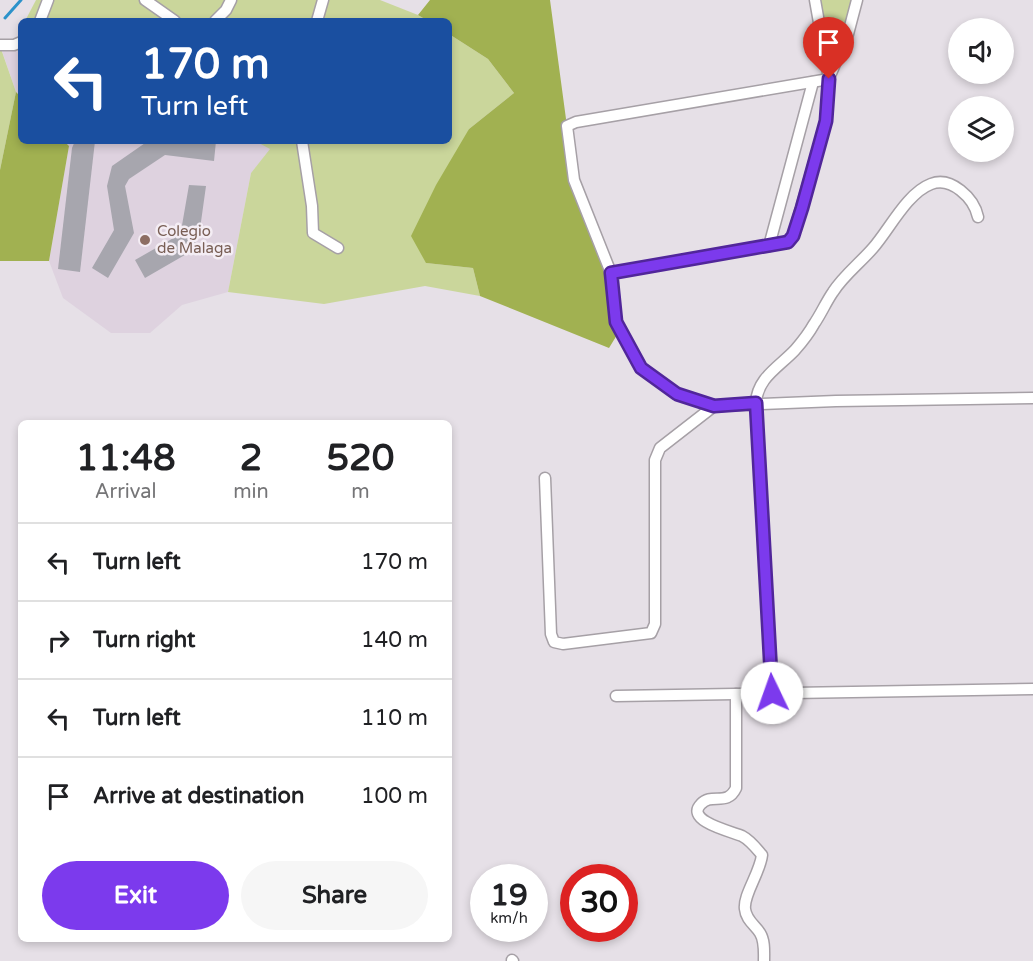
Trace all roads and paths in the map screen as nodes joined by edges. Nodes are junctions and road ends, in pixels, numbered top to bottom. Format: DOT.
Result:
graph roads {
  1 [pos="48,0"];
  2 [pos="145,0"];
  3 [pos="231,0"];
  4 [pos="323,0"];
  5 [pos="815,0"];
  6 [pos="857,0"];
  7 [pos="41,18"];
  8 [pos="171,18"];
  9 [pos="218,18"];
  10 [pos="317,18"];
  11 [pos="18,43"];
  12 [pos="0,45"];
  13 [pos="829,79"];
  14 [pos="813,82"];
  15 [pos="302,144"];
  16 [pos="978,217"];
  17 [pos="769,246"];
  18 [pos="338,248"];
  19 [pos="611,273"];
  20 [pos="1033,398"];
  21 [pos="756,403"];
  22 [pos="714,406"];
  23 [pos="545,478"];
  24 [pos="1033,689"];
  25 [pos="736,693"];
  26 [pos="772,693"];
  27 [pos="616,696"];
  28 [pos="764,961"];
  1 -- 7 [label="street"];
  2 -- 8 [label="street"];
  3 -- 9 [label="street"];
  4 -- 10 [label="street"];
  5 -- 13 [label="street"];
  6 -- 13 [label="street"];
  11 -- 12 [label="street"];
  13 -- 14 [label="street"];
  13 -- 17 [label="street"];
  14 -- 17 [label="street"];
  14 -- 19 [label="street"];
  15 -- 18 [label="street"];
  16 -- 21 [label="street"];
  17 -- 19 [label="street"];
  19 -- 22 [label="street"];
  20 -- 21 [label="street"];
  21 -- 22 [label="street"];
  21 -- 26 [label="street"];
  22 -- 23 [label="street"];
  24 -- 26 [label="street"];
  25 -- 26 [label="street"];
  25 -- 27 [label="street"];
  25 -- 28 [label="street"];
}
